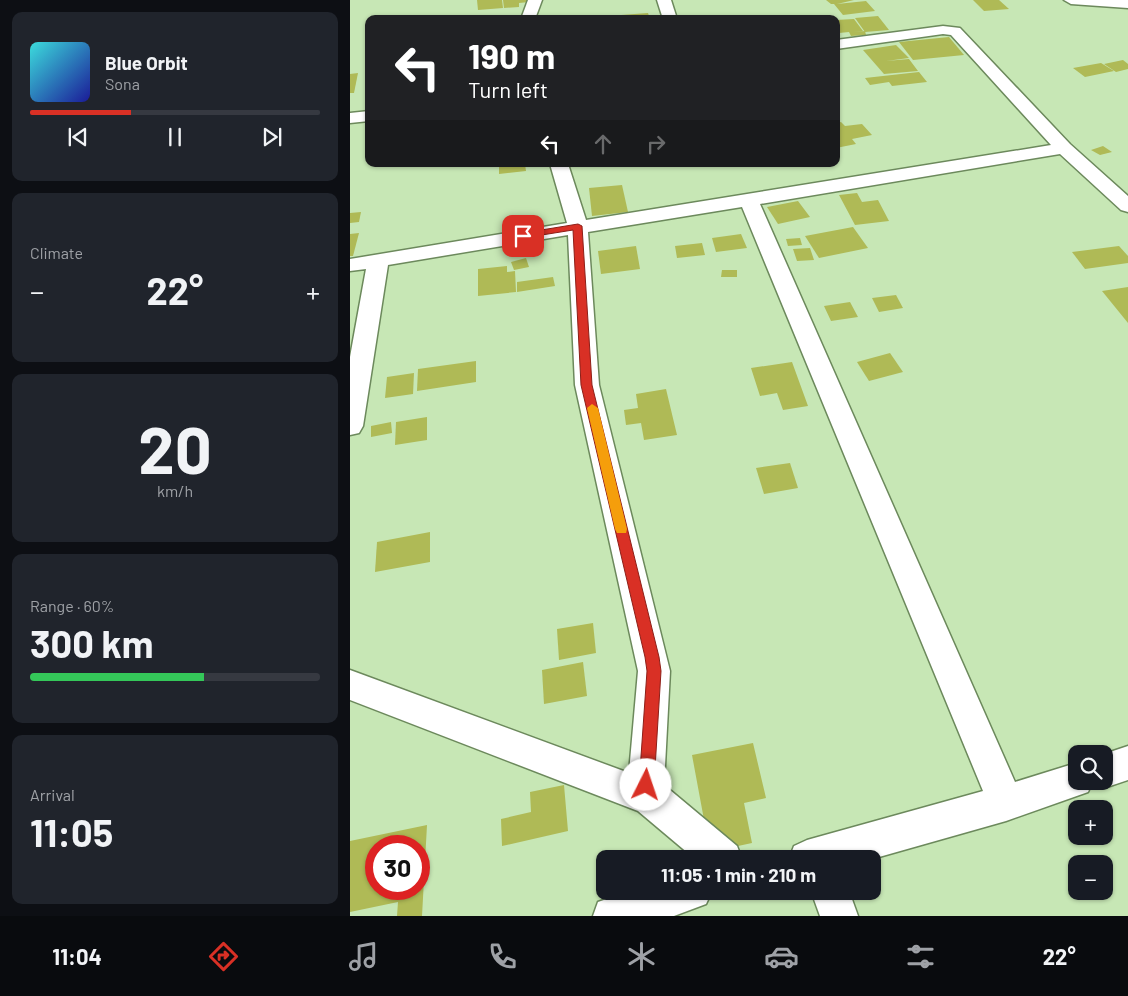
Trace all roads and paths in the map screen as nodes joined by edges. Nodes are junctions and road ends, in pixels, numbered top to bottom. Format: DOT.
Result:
graph roads {
  1 [pos="535,0"];
  2 [pos="664,0"];
  3 [pos="1071,0"];
  4 [pos="1128,4"];
  5 [pos="529,15"];
  6 [pos="669,15"];
  7 [pos="840,44"];
  8 [pos="365,116"];
  9 [pos="350,118"];
  10 [pos="1064,148"];
  11 [pos="560,167"];
  12 [pos="750,201"];
  13 [pos="1128,206"];
  14 [pos="578,226"];
  15 [pos="378,261"];
  16 [pos="350,265"];
  17 [pos="350,426"];
  18 [pos="350,685"];
  19 [pos="1128,763"];
  20 [pos="1113,768"];
  21 [pos="1068,783"];
  22 [pos="650,798"];
  23 [pos="1006,804"];
  24 [pos="713,850"];
  25 [pos="842,850"];
  26 [pos="663,900"];
  27 [pos="833,900"];
  28 [pos="612,916"];
  29 [pos="838,916"];
  1 -- 5 [label="street"];
  2 -- 6 [label="street"];
  3 -- 4 [label="street"];
  7 -- 10 [label="street"];
  8 -- 9 [label="street"];
  10 -- 12 [label="street"];
  10 -- 13 [label="street"];
  11 -- 14 [label="street"];
  12 -- 14 [label="street"];
  12 -- 23 [label="street"];
  14 -- 15 [label="street"];
  14 -- 22 [label="street"];
  15 -- 16 [label="street"];
  15 -- 17 [label="street"];
  18 -- 22 [label="street"];
  19 -- 20 [label="street"];
  21 -- 23 [label="street"];
  22 -- 24 [label="street"];
  23 -- 25 [label="street"];
  26 -- 28 [label="street"];
  27 -- 29 [label="street"];
}
